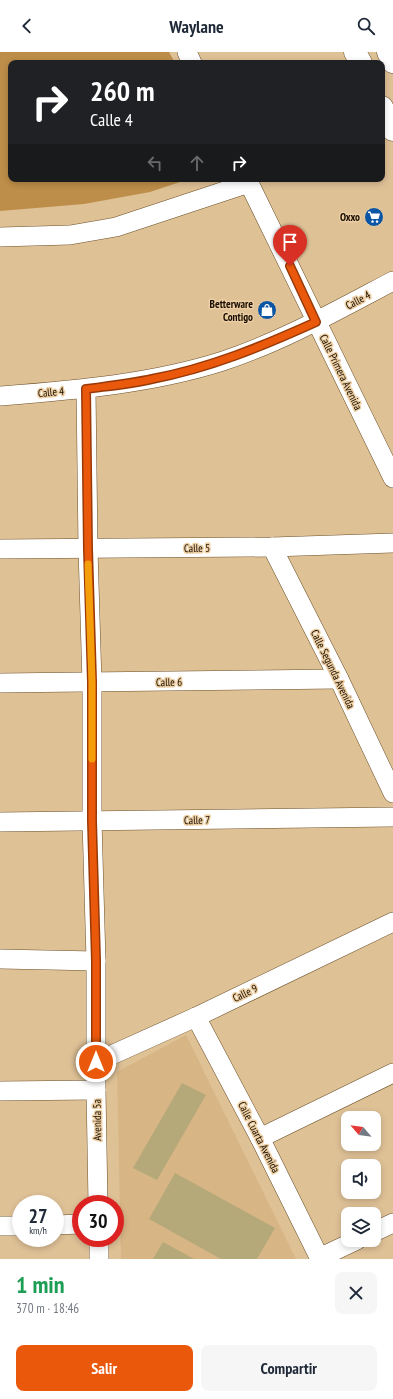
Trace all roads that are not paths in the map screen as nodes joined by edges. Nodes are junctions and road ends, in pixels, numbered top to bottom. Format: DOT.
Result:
graph roads {
  1 [pos="388,52"];
  2 [pos="393,62"];
  3 [pos="385,113"];
  4 [pos="393,130"];
  5 [pos="245,182"];
  6 [pos="248,182"];
  7 [pos="0,237"];
  8 [pos="393,281"];
  9 [pos="316,322"];
  10 [pos="86,389"];
  11 [pos="0,396"];
  12 [pos="393,478"];
  13 [pos="393,543"];
  14 [pos="272,547"];
  15 [pos="0,549"];
  16 [pos="88,549"];
  17 [pos="339,679"];
  18 [pos="92,682"];
  19 [pos="0,684"];
  20 [pos="393,793"];
  21 [pos="393,817"];
  22 [pos="92,821"];
  23 [pos="0,822"];
  24 [pos="393,922"];
  25 [pos="0,960"];
  26 [pos="96,961"];
  27 [pos="196,1017"];
  28 [pos="96,1062"];
  29 [pos="393,1073"];
  30 [pos="0,1090"];
  31 [pos="96,1090"];
  32 [pos="260,1138"];
  33 [pos="98,1195"];
  34 [pos="393,1223"];
  35 [pos="0,1226"];
  36 [pos="12,1226"];
  37 [pos="381,1229"];
  38 [pos="99,1247"];
  39 [pos="343,1247"];
  40 [pos="319,1258"];
  41 [pos="99,1259"];
  1 -- 2 [label="main road"];
  3 -- 4 [label="main road"];
  5 -- 7 [label="street"];
  6 -- 9 [label="street, Calle Primera Avenida"];
  8 -- 9 [label="street, Calle 4"];
  9 -- 10 [label="street, Calle 4"];
  9 -- 12 [label="street, Calle Primera Avenida"];
  10 -- 11 [label="street, Calle 4"];
  10 -- 16 [label="street, Avenida 5a"];
  13 -- 14 [label="street, Calle 5"];
  14 -- 16 [label="street, Calle 5"];
  14 -- 17 [label="street, Calle Segunda Avenida"];
  15 -- 16 [label="street, Calle 5"];
  16 -- 18 [label="street, Avenida 5a"];
  17 -- 18 [label="street, Calle 6"];
  17 -- 20 [label="street, Calle Segunda Avenida"];
  18 -- 19 [label="street, Calle 6"];
  18 -- 22 [label="street, Avenida 5a"];
  21 -- 22 [label="street, Calle 7"];
  22 -- 23 [label="street, Calle 7"];
  22 -- 26 [label="street, Avenida 5a"];
  24 -- 27 [label="street, Calle 9"];
  25 -- 26 [label="street"];
  26 -- 28 [label="street, Avenida 5a"];
  27 -- 28 [label="street, Calle 9"];
  27 -- 32 [label="street, Calle Cuarta Avenida"];
  28 -- 31 [label="street, Avenida 5a"];
  29 -- 32 [label="street"];
  30 -- 31 [label="street"];
  31 -- 33 [label="street, Avenida 5a"];
  32 -- 40 [label="street, Calle Cuarta Avenida"];
  34 -- 37 [label="street"];
  35 -- 36 [label="street"];
  38 -- 41 [label="street"];
  39 -- 40 [label="street"];
}
